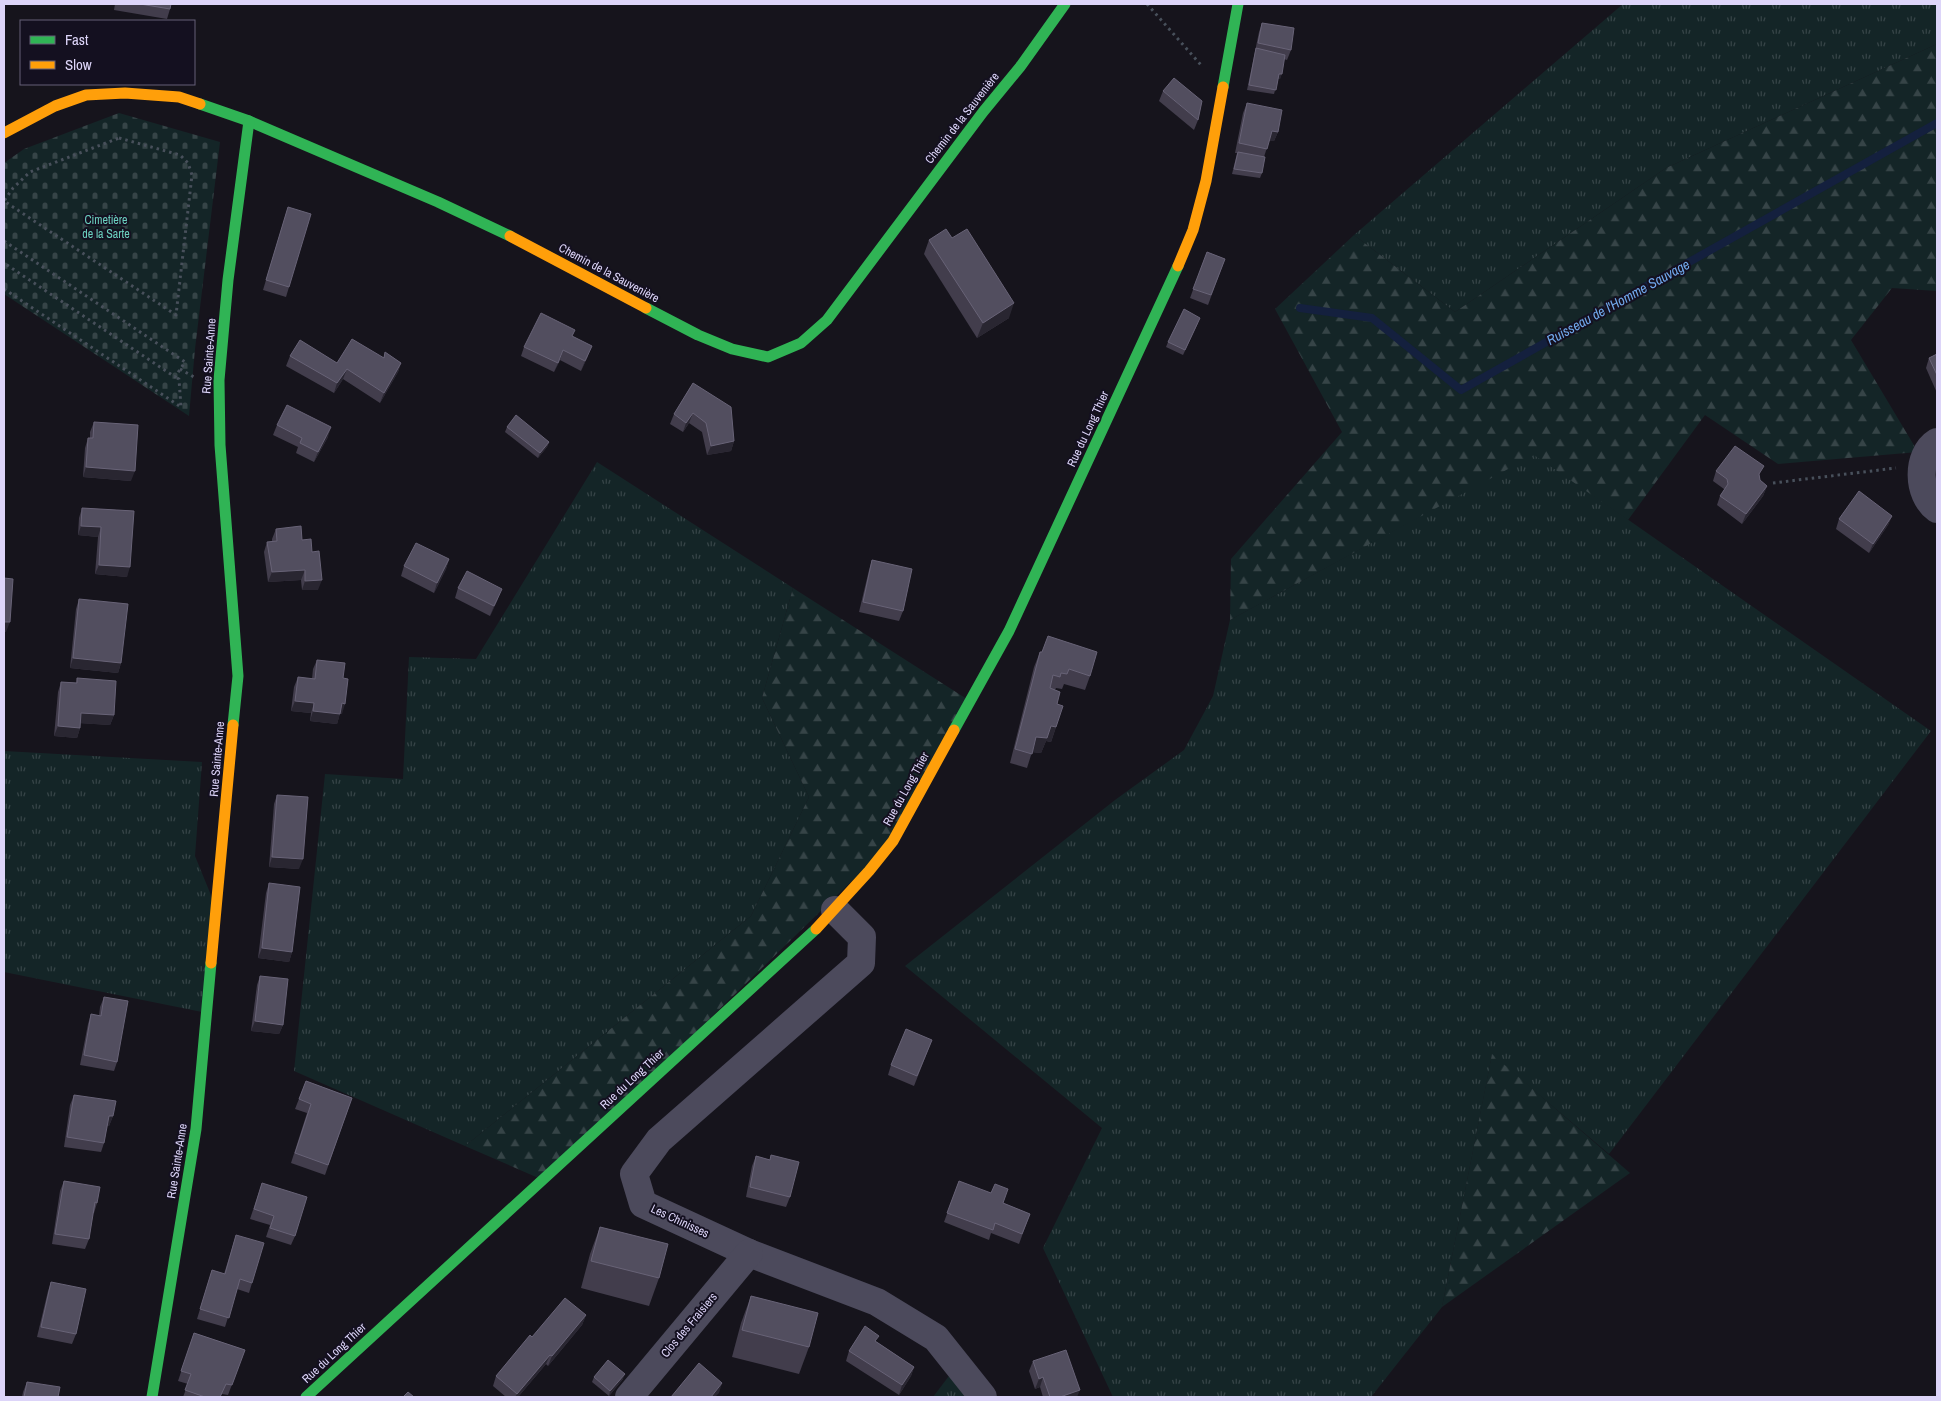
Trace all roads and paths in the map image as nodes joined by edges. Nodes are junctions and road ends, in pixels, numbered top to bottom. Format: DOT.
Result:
graph roads {
  1 [pos="1065,4"];
  2 [pos="1147,4"];
  3 [pos="1238,4"];
  4 [pos="1223,90"];
  5 [pos="249,121"];
  6 [pos="4,133"];
  7 [pos="4,191"];
  8 [pos="8,194"];
  9 [pos="4,241"];
  10 [pos="4,264"];
  11 [pos="4,290"];
  12 [pos="180,369"];
  13 [pos="175,377"];
  14 [pos="192,377"];
  15 [pos="1937,442"];
  16 [pos="1922,465"];
  17 [pos="1773,483"];
  18 [pos="1937,509"];
  19 [pos="835,910"];
  20 [pos="749,1253"];
  21 [pos="152,1397"];
  22 [pos="306,1397"];
  23 [pos="629,1397"];
  24 [pos="983,1397"];
  1 -- 5 [label="street, Chemin de la Sauvenière"];
  2 -- 4 [label="path"];
  3 -- 4 [label="street, Rue du Long Thier"];
  4 -- 19 [label="street, Rue du Long Thier"];
  5 -- 6 [label="street, Chemin de la Sauvenière"];
  5 -- 21 [label="street, Rue Sainte-Anne"];
  7 -- 8 [label="path"];
  8 -- 8 [label="path"];
  9 -- 12 [label="path"];
  10 -- 13 [label="path"];
  11 -- 13 [label="path"];
  12 -- 13 [label="path"];
  12 -- 14 [label="path"];
  15 -- 16 [label="street"];
  16 -- 17 [label="path"];
  16 -- 18 [label="street"];
  19 -- 20 [label="street, Les Chinisses"];
  19 -- 22 [label="street, Rue du Long Thier"];
  20 -- 23 [label="street, Clos des Fraisiers"];
  20 -- 24 [label="street, Les Chinisses"];
}
